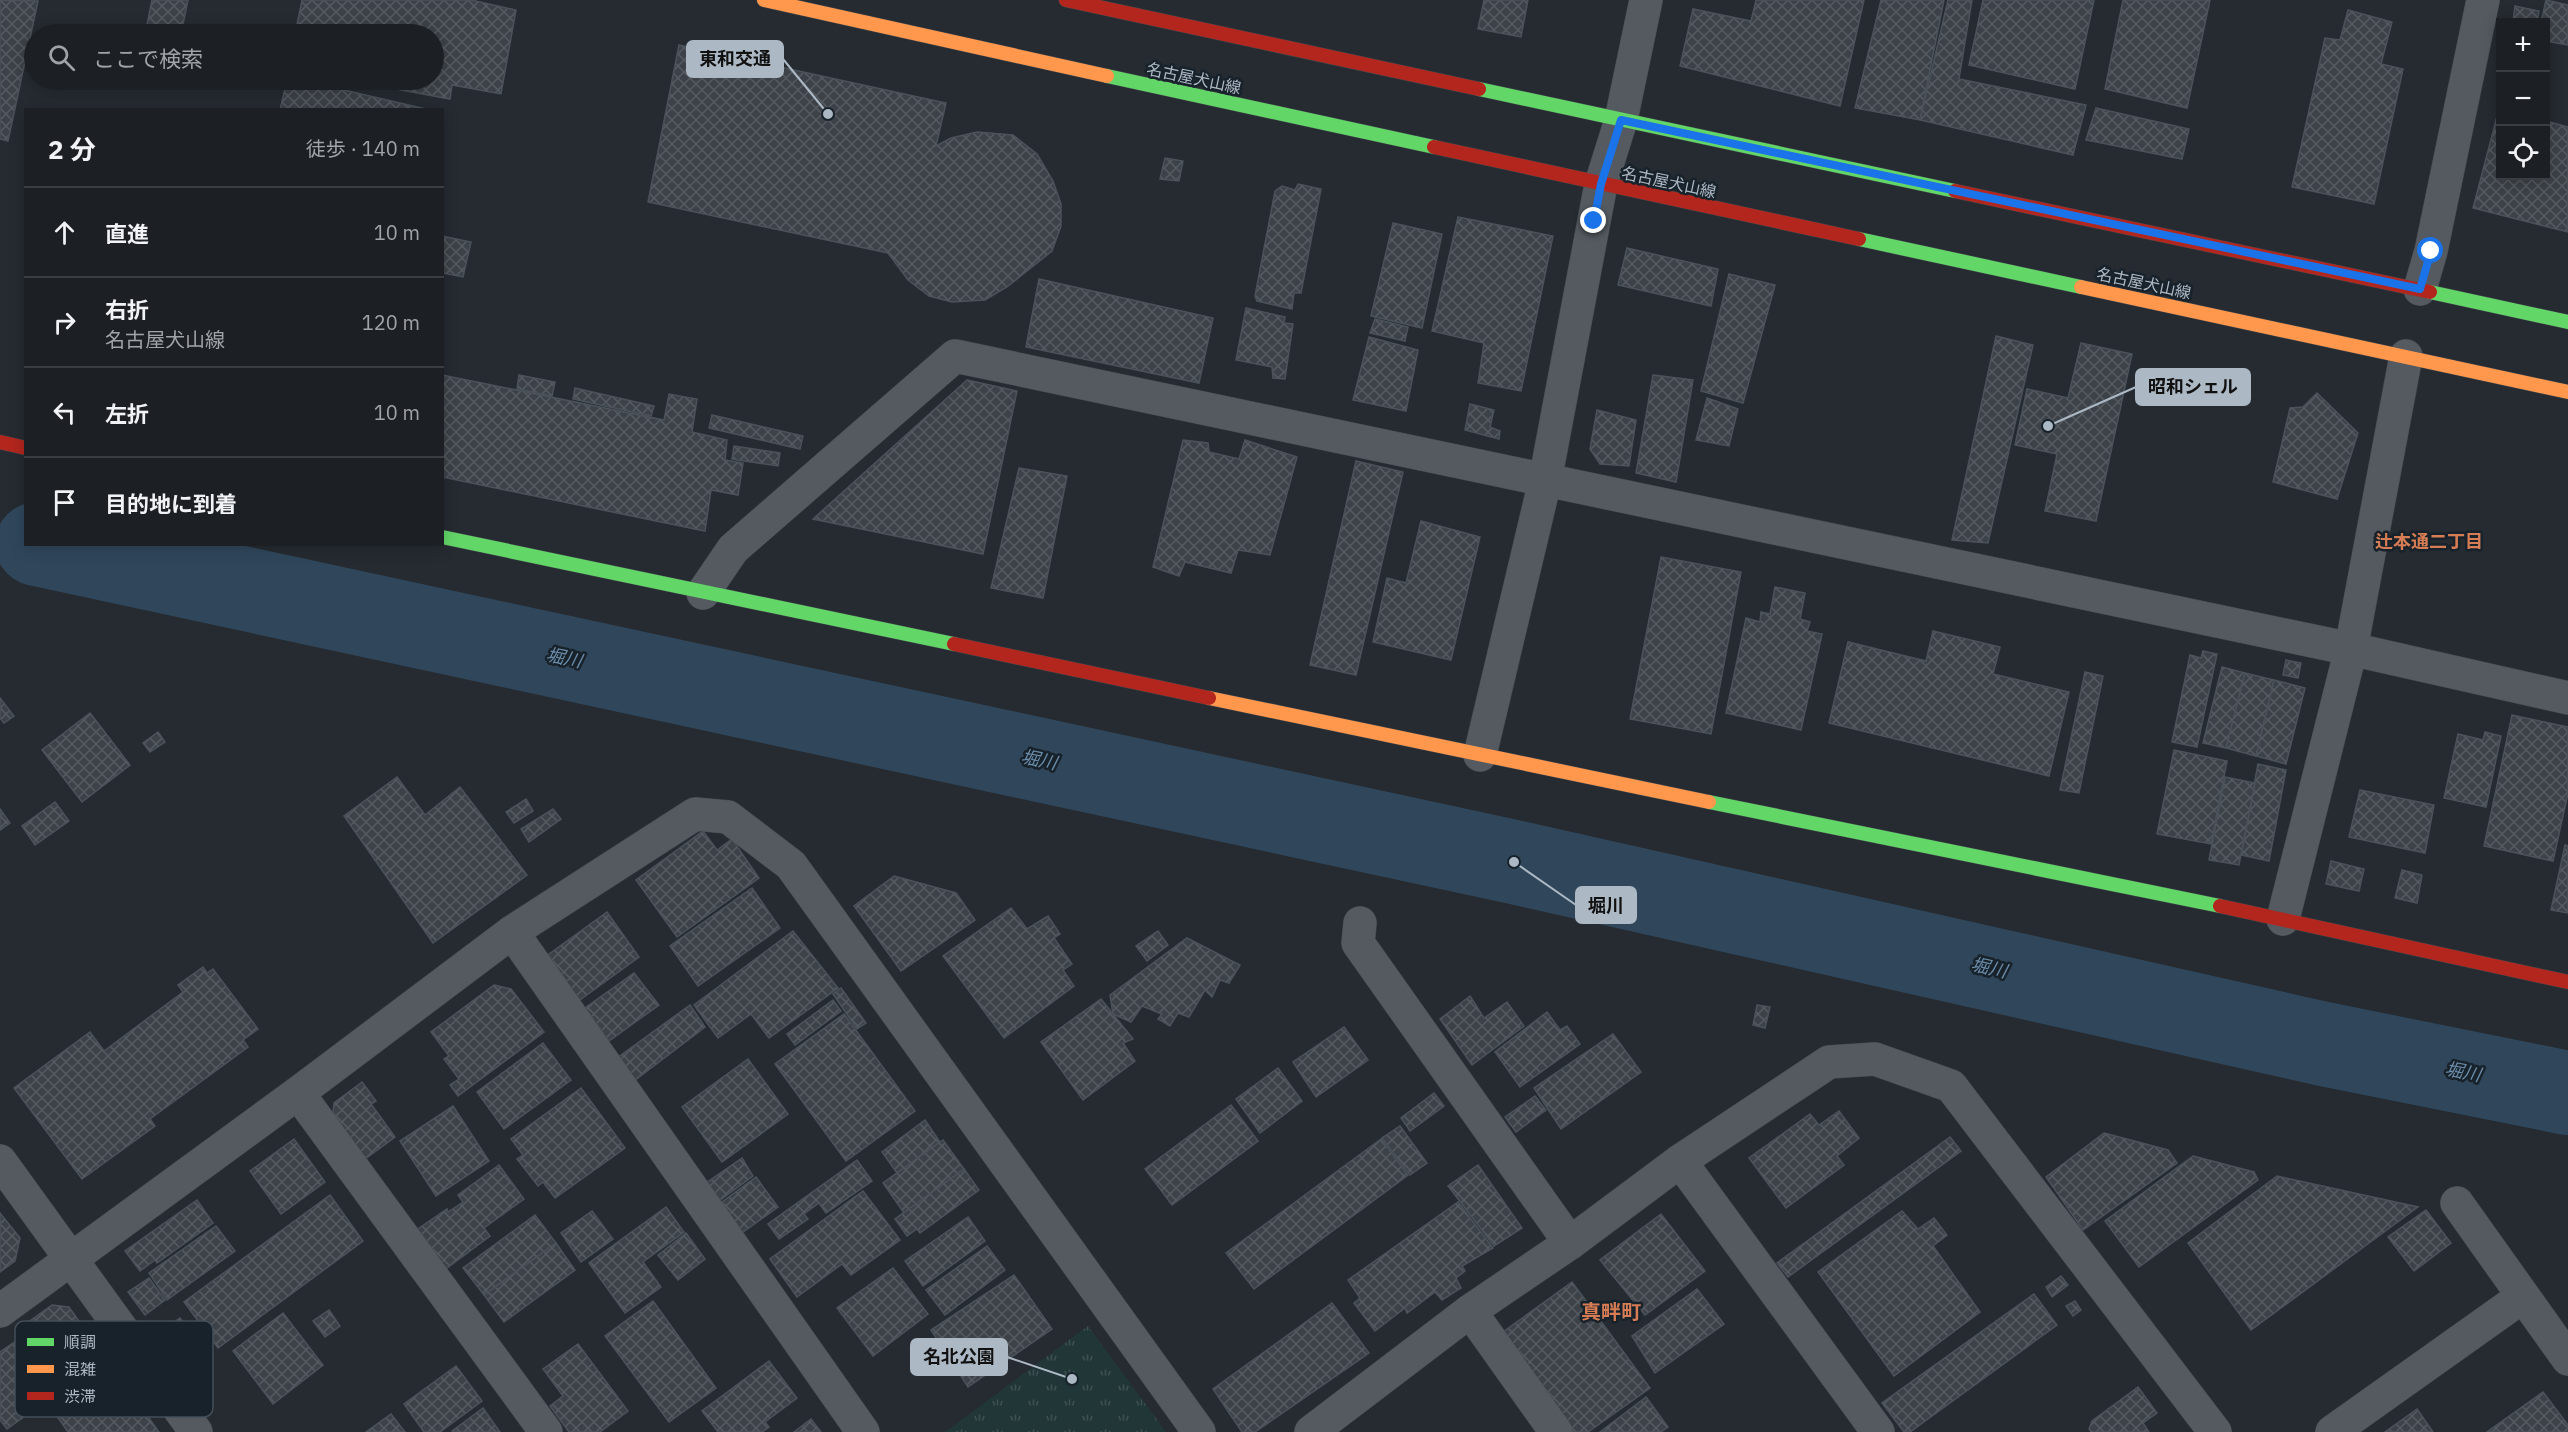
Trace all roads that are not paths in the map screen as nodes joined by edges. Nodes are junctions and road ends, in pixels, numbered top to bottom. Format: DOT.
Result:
graph roads {
  1 [pos="764,0"];
  2 [pos="1066,0"];
  3 [pos="1646,0"];
  4 [pos="2483,0"];
  5 [pos="1621,120"];
  6 [pos="1601,184"];
  7 [pos="2420,289"];
  8 [pos="2568,322"];
  9 [pos="2406,356"];
  10 [pos="2568,392"];
  11 [pos="0,442"];
  12 [pos="24,448"];
  13 [pos="1545,481"];
  14 [pos="444,537"];
  15 [pos="703,594"];
  16 [pos="2351,649"];
  17 [pos="2568,698"];
  18 [pos="1480,755"];
  19 [pos="2283,919"];
  20 [pos="1360,923"];
  21 [pos="512,932"];
  22 [pos="2568,982"];
  23 [pos="298,1093"];
  24 [pos="0,1161"];
  25 [pos="1680,1161"];
  26 [pos="2457,1203"];
  27 [pos="1570,1243"];
  28 [pos="71,1260"];
  29 [pos="2522,1297"];
  30 [pos="0,1311"];
  31 [pos="1470,1311"];
  32 [pos="115,1321"];
  33 [pos="2568,1359"];
  34 [pos="185,1417"];
  35 [pos="196,1432"];
  36 [pos="546,1432"];
  37 [pos="863,1432"];
  38 [pos="1199,1432"];
  39 [pos="1311,1432"];
  40 [pos="1556,1432"];
  41 [pos="1878,1432"];
  42 [pos="2215,1432"];
  43 [pos="2332,1432"];
  1 -- 6 [label="main road, 名古屋犬山線"];
  2 -- 5 [label="main road"];
  3 -- 5 [label="street"];
  4 -- 7 [label="street"];
  5 -- 6 [label="street"];
  5 -- 7 [label="main road"];
  6 -- 9 [label="main road, 名古屋犬山線"];
  6 -- 13 [label="street"];
  7 -- 8 [label="main road"];
  9 -- 10 [label="main road, 名古屋犬山線"];
  9 -- 16 [label="street"];
  11 -- 12 [label="main road"];
  13 -- 15 [label="street"];
  13 -- 16 [label="street"];
  13 -- 18 [label="street"];
  14 -- 15 [label="main road"];
  15 -- 18 [label="main road"];
  16 -- 17 [label="street"];
  16 -- 19 [label="street"];
  18 -- 19 [label="main road"];
  19 -- 22 [label="main road"];
  20 -- 27 [label="street"];
  21 -- 23 [label="street"];
  21 -- 37 [label="street"];
  21 -- 38 [label="street"];
  23 -- 28 [label="street"];
  23 -- 36 [label="street"];
  24 -- 28 [label="street"];
  25 -- 27 [label="street"];
  25 -- 41 [label="street"];
  25 -- 42 [label="street"];
  26 -- 29 [label="street"];
  27 -- 31 [label="street"];
  28 -- 30 [label="street"];
  28 -- 32 [label="street"];
  29 -- 33 [label="street"];
  29 -- 43 [label="street"];
  31 -- 39 [label="street"];
  31 -- 40 [label="street"];
  34 -- 35 [label="street"];
}
